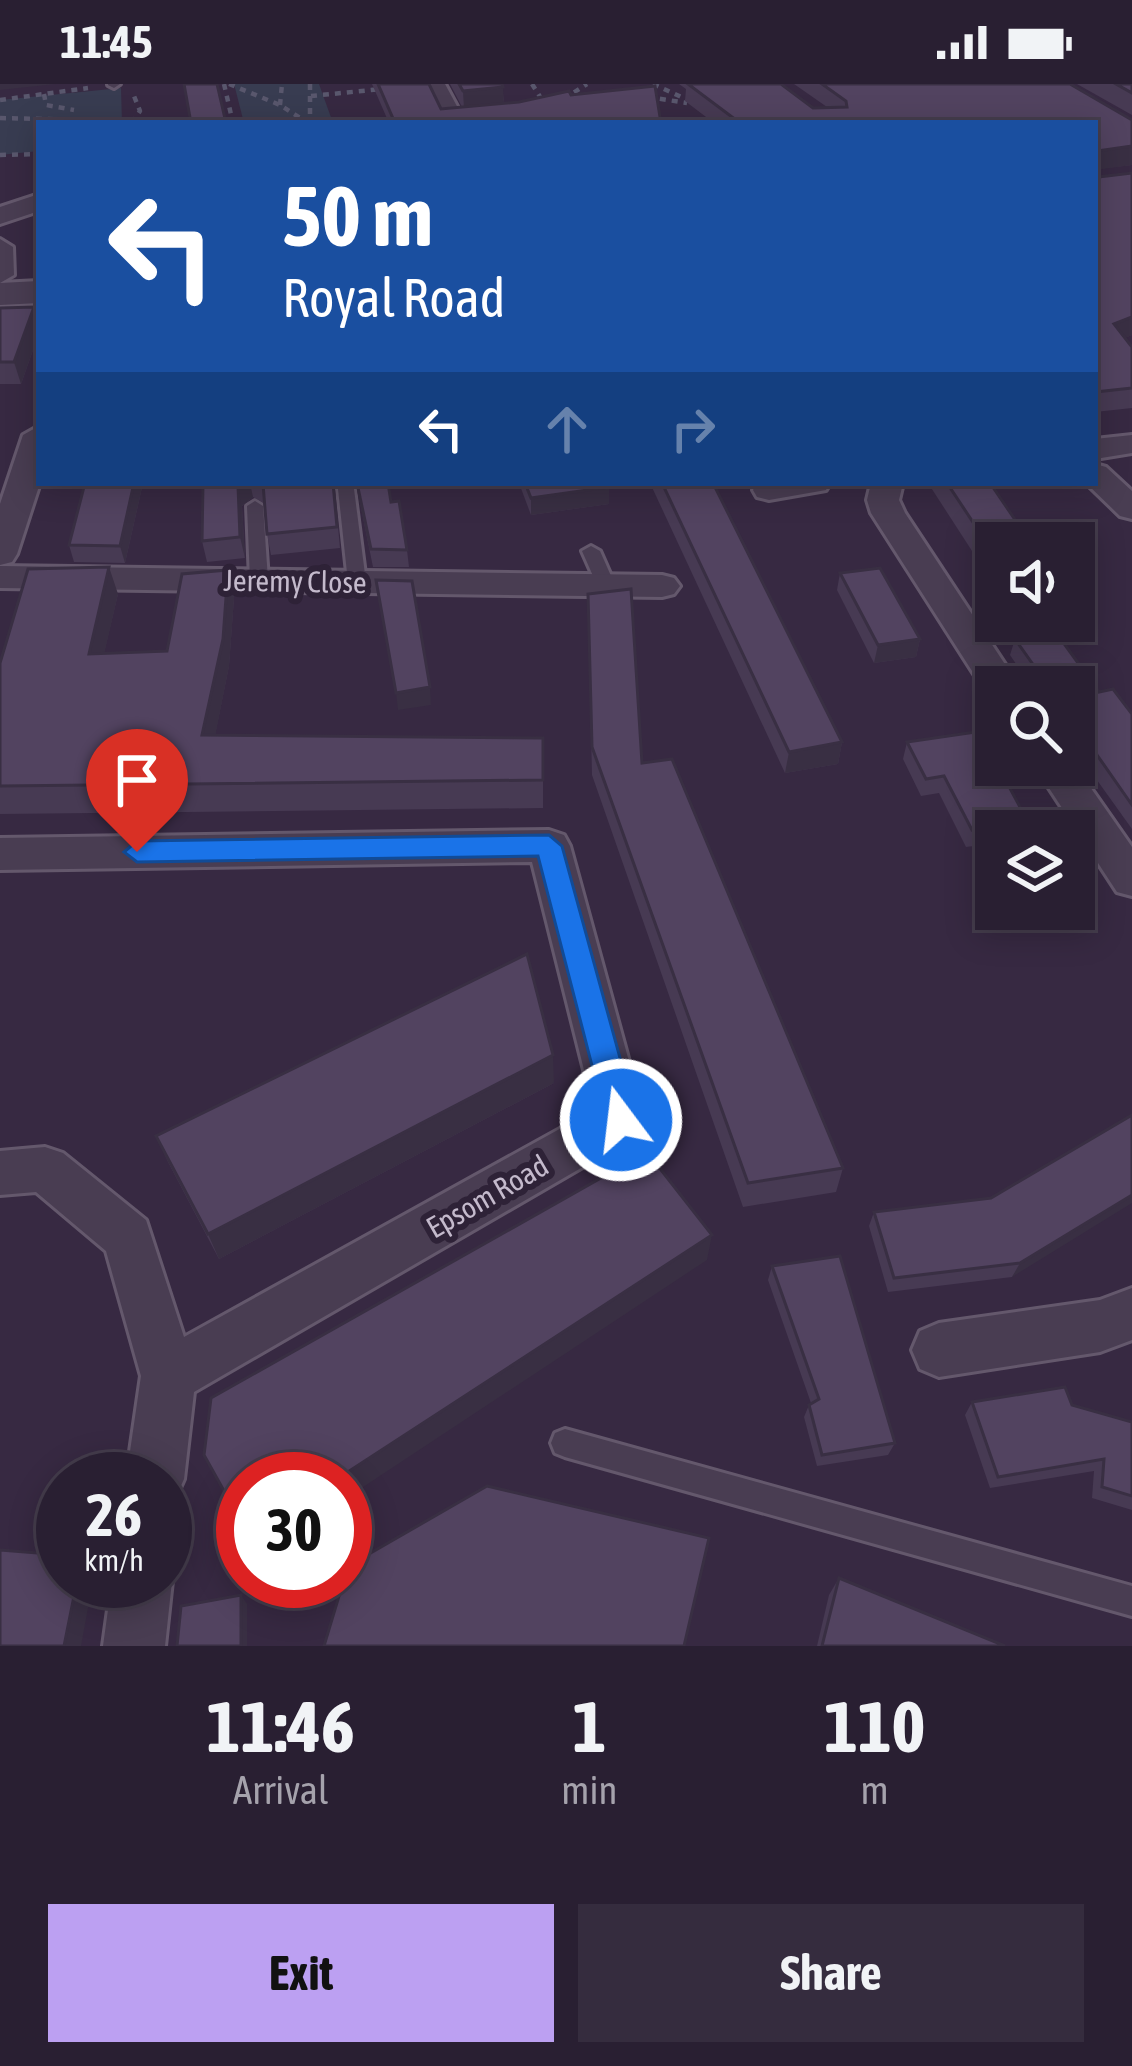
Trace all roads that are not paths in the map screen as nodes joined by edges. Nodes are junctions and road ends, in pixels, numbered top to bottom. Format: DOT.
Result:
graph roads {
  1 [pos="434,84"];
  2 [pos="460,120"];
  3 [pos="36,203"];
  4 [pos="0,216"];
  5 [pos="0,248"];
  6 [pos="0,275"];
  7 [pos="36,292"];
  8 [pos="0,294"];
  9 [pos="36,444"];
  10 [pos="1132,444"];
  11 [pos="1098,448"];
  12 [pos="1098,478"];
  13 [pos="795,486"];
  14 [pos="886,486"];
  15 [pos="346,489"];
  16 [pos="769,490"];
  17 [pos="255,506"];
  18 [pos="1132,508"];
  19 [pos="592,551"];
  20 [pos="0,554"];
  21 [pos="0,577"];
  22 [pos="259,580"];
  23 [pos="357,582"];
  24 [pos="606,585"];
  25 [pos="662,586"];
  26 [pos="987,666"];
  27 [pos="1068,786"];
  28 [pos="0,854"];
  29 [pos="1132,880"];
  30 [pos="0,1173"];
  31 [pos="1132,1314"];
  32 [pos="939,1350"];
  33 [pos="168,1376"];
  34 [pos="565,1443"];
  35 [pos="158,1452"];
  36 [pos="1132,1601"];
  37 [pos="139,1608"];
  38 [pos="134,1646"];
  1 -- 2 [label="street"];
  3 -- 4 [label="street"];
  5 -- 6 [label="street"];
  7 -- 8 [label="street"];
  9 -- 20 [label="street"];
  10 -- 11 [label="street"];
  12 -- 18 [label="street"];
  13 -- 16 [label="street"];
  14 -- 26 [label="street"];
  15 -- 23 [label="lane"];
  17 -- 22 [label="lane"];
  19 -- 24 [label="lane"];
  21 -- 22 [label="street, Jeremy Close"];
  22 -- 23 [label="street, Jeremy Close"];
  23 -- 24 [label="street, Jeremy Close"];
  24 -- 25 [label="street, Jeremy Close"];
  27 -- 29 [label="street"];
  28 -- 33 [label="street, Epsom Road"];
  30 -- 33 [label="street"];
  31 -- 32 [label="street"];
  33 -- 35 [label="street"];
  34 -- 36 [label="lane"];
  37 -- 38 [label="street"];
}
